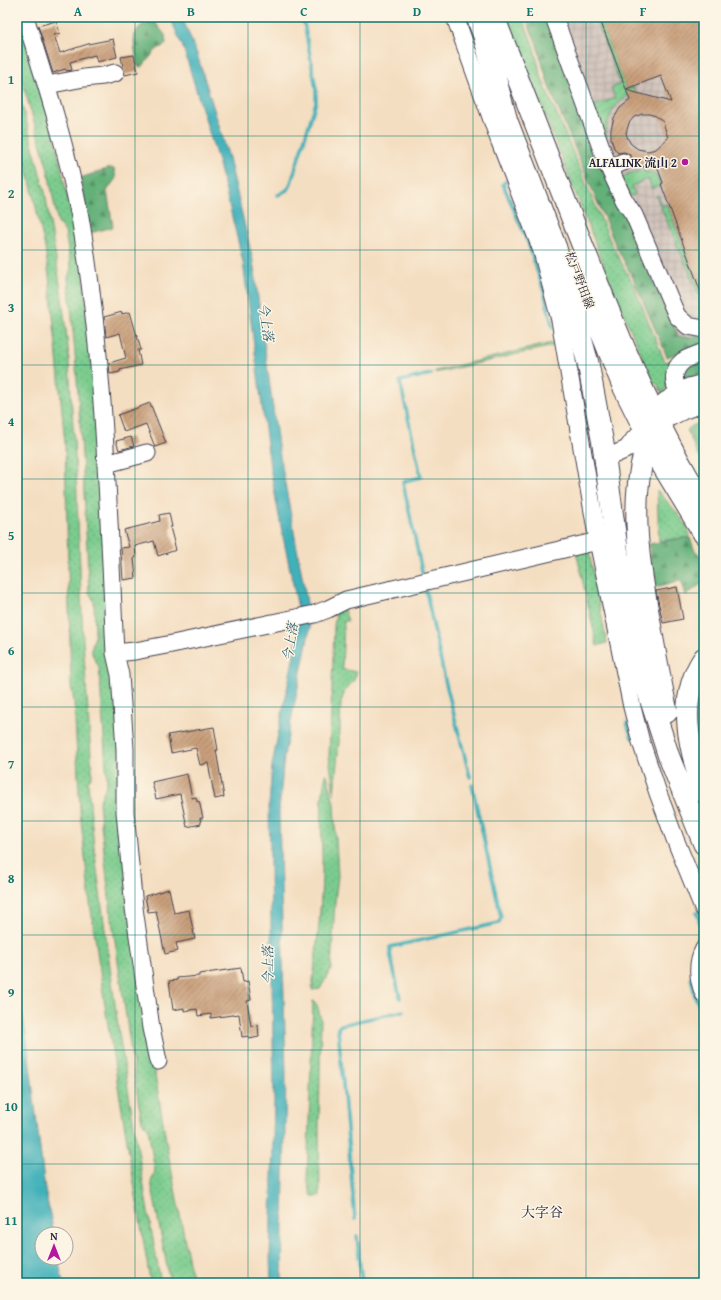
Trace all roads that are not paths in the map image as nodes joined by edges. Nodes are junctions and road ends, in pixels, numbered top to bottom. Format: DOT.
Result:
graph roads {
  1 [pos="25,17"];
  2 [pos="455,17"];
  3 [pos="476,17"];
  4 [pos="494,17"];
  5 [pos="554,17"];
  6 [pos="485,40"];
  7 [pos="115,73"];
  8 [pos="47,85"];
  9 [pos="704,329"];
  10 [pos="704,352"];
  11 [pos="704,383"];
  12 [pos="679,392"];
  13 [pos="704,401"];
  14 [pos="667,408"];
  15 [pos="639,446"];
  16 [pos="147,453"];
  17 [pos="598,457"];
  18 [pos="106,464"];
  19 [pos="704,504"];
  20 [pos="704,534"];
  21 [pos="593,542"];
  22 [pos="115,653"];
  23 [pos="704,658"];
  24 [pos="704,792"];
  25 [pos="704,824"];
  26 [pos="704,844"];
  27 [pos="704,910"];
  28 [pos="704,949"];
  29 [pos="704,994"];
  30 [pos="158,1060"];
  1 -- 8 [label="street"];
  2 -- 17 [label="street"];
  3 -- 6 [label="main road, 松戸野田線"];
  4 -- 19 [label="main road, 松戸野田線"];
  5 -- 9 [label="street"];
  6 -- 20 [label="main road, 松戸野田線"];
  6 -- 26 [label="main road"];
  7 -- 8 [label="street"];
  8 -- 18 [label="street"];
  10 -- 12 [label="street"];
  11 -- 12 [label="street"];
  12 -- 14 [label="street"];
  13 -- 14 [label="main road"];
  15 -- 17 [label="street"];
  15 -- 25 [label="main road"];
  16 -- 18 [label="street"];
  17 -- 21 [label="street"];
  18 -- 22 [label="street"];
  21 -- 22 [label="street"];
  21 -- 27 [label="street"];
  22 -- 30 [label="street"];
  23 -- 24 [label="main road"];
  28 -- 29 [label="street"];
}
